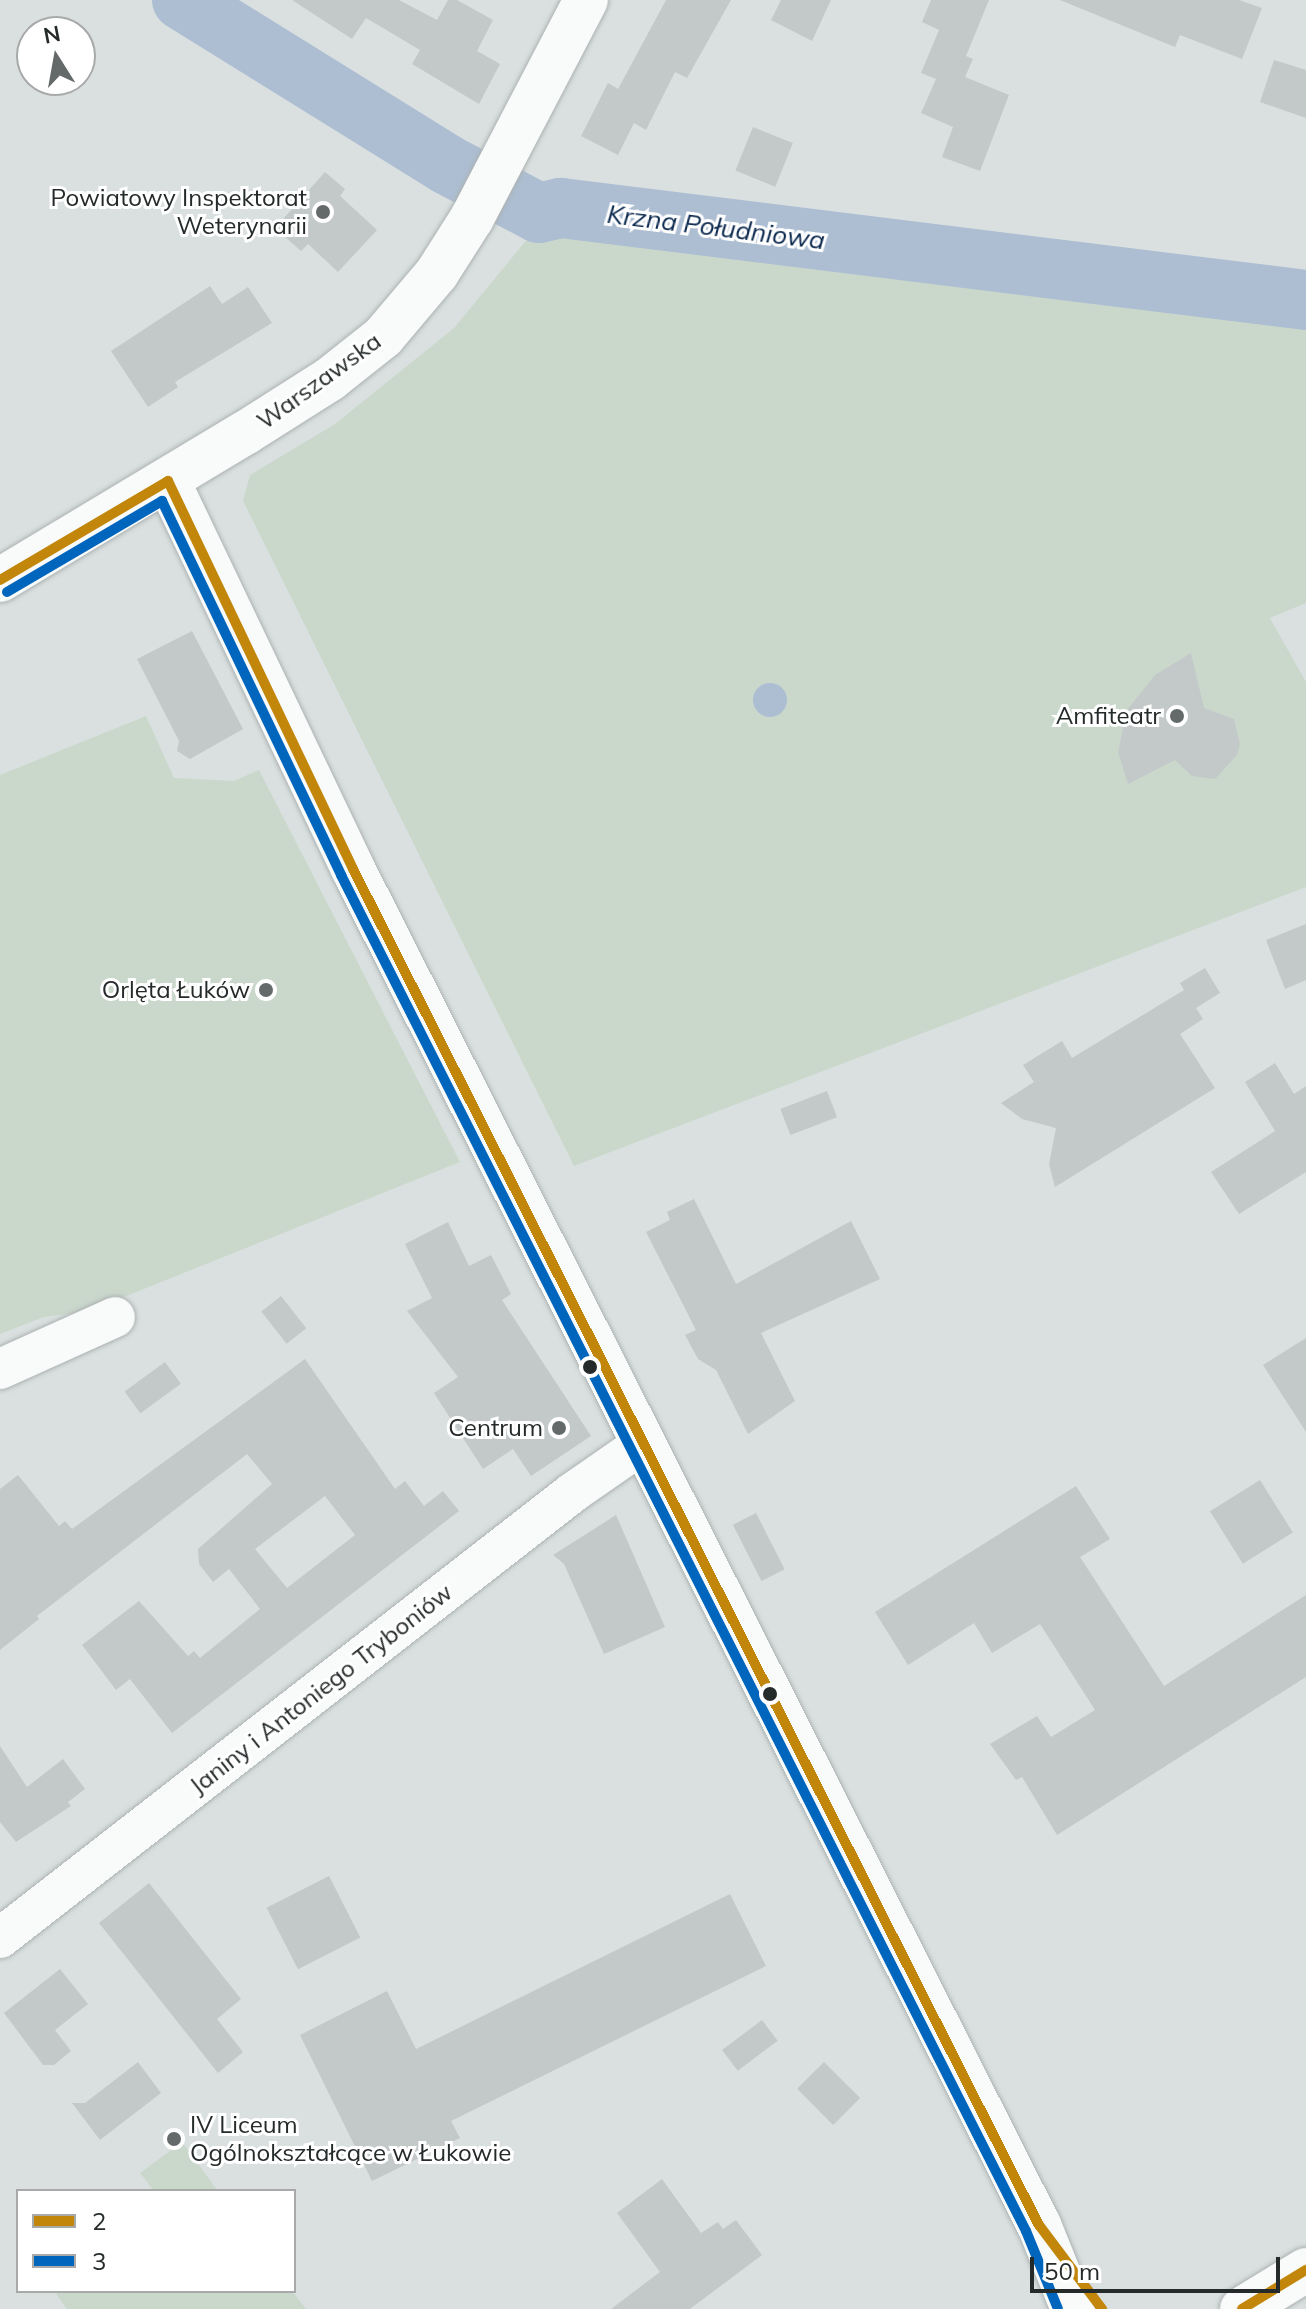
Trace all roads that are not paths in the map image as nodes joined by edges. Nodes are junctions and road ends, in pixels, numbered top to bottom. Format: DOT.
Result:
graph roads {
  1 [pos="586,0"];
  2 [pos="168,481"];
  3 [pos="0,580"];
  4 [pos="115,1317"];
  5 [pos="0,1369"];
  6 [pos="644,1443"];
  7 [pos="0,1938"];
  8 [pos="1039,2225"];
  9 [pos="1303,2272"];
  10 [pos="1073,2309"];
  11 [pos="1102,2309"];
  12 [pos="1242,2309"];
  13 [pos="1265,2309"];
  1 -- 2 [label="street, Warszawska"];
  2 -- 3 [label="street, Warszawska"];
  2 -- 6 [label="street"];
  4 -- 5 [label="street"];
  6 -- 7 [label="street, Janiny i Antoniego Tryboniów"];
  6 -- 8 [label="street"];
  8 -- 10 [label="street"];
  8 -- 11 [label="street"];
  9 -- 12 [label="street"];
  9 -- 13 [label="street"];
}
